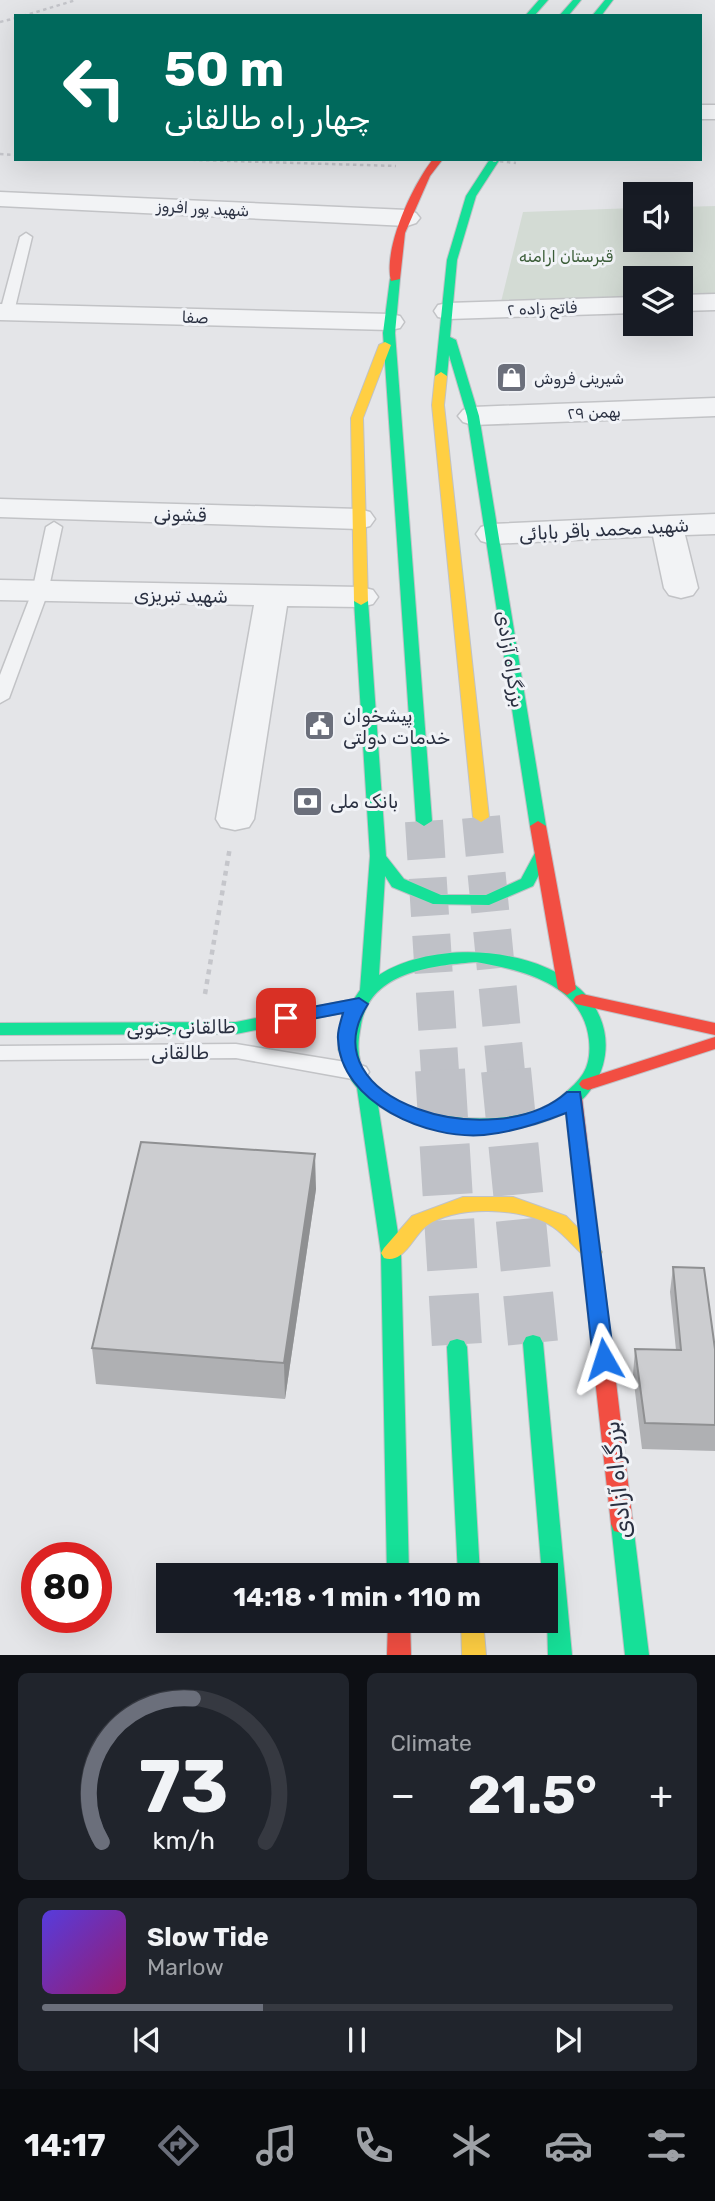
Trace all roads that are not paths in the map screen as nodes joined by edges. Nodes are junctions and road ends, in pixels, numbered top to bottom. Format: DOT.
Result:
graph roads {
  1 [pos="544,0"];
  2 [pos="577,0"];
  3 [pos="609,0"];
  4 [pos="531,14"];
  5 [pos="565,14"];
  6 [pos="598,14"];
  7 [pos="494,161"];
  8 [pos="435,163"];
  9 [pos="0,199"];
  10 [pos="407,218"];
  11 [pos="26,237"];
  12 [pos="715,302"];
  13 [pos="693,303"];
  14 [pos="623,306"];
  15 [pos="3,312"];
  16 [pos="447,321"];
  17 [pos="390,328"];
  18 [pos="715,407"];
  19 [pos="473,416"];
  20 [pos="0,508"];
  21 [pos="359,519"];
  22 [pos="715,524"];
  23 [pos="667,526"];
  24 [pos="54,527"];
  25 [pos="492,534"];
  26 [pos="681,588"];
  27 [pos="0,590"];
  28 [pos="40,592"];
  29 [pos="272,597"];
  30 [pos="361,597"];
  31 [pos="0,698"];
  32 [pos="481,817"];
  33 [pos="235,819"];
  34 [pos="424,821"];
  35 [pos="542,854"];
  36 [pos="378,856"];
  37 [pos="567,989"];
  38 [pos="364,997"];
  39 [pos="582,1000"];
  40 [pos="0,1028"];
  41 [pos="715,1029"];
  42 [pos="715,1043"];
  43 [pos="0,1053"];
  44 [pos="362,1079"];
  45 [pos="588,1084"];
  46 [pos="573,1097"];
  47 [pos="592,1252"];
  48 [pos="391,1253"];
  49 [pos="533,1343"];
  50 [pos="457,1347"];
  51 [pos="398,1563"];
  52 [pos="468,1563"];
  53 [pos="399,1633"];
  54 [pos="473,1633"];
  55 [pos="399,1655"];
  56 [pos="474,1655"];
  57 [pos="559,1655"];
  58 [pos="637,1655"];
  1 -- 4 [label="main road"];
  2 -- 5 [label="main road"];
  3 -- 6 [label="main road"];
  7 -- 16 [label="main road, بزرگراه آزادی"];
  8 -- 10 [label="main road"];
  9 -- 10 [label="street, شهید پور افروز"];
  10 -- 17 [label="main road"];
  11 -- 15 [label="lane"];
  12 -- 13 [label="street"];
  14 -- 16 [label="street, فاتح زاده ۲"];
  15 -- 17 [label="street, صفا"];
  16 -- 19 [label="main road, بزرگراه آزادی"];
  16 -- 32 [label="main road, بزرگراه آزادی"];
  17 -- 21 [label="main road"];
  17 -- 34 [label="main road"];
  18 -- 19 [label="street, ۲۹ بهمن"];
  19 -- 25 [label="main road, بزرگراه آزادی"];
  20 -- 21 [label="street, قشونی"];
  21 -- 30 [label="main road"];
  22 -- 23 [label="street, شهید محمد باقر بابائی"];
  23 -- 25 [label="street, شهید محمد باقر بابائی"];
  23 -- 26 [label="street"];
  24 -- 28 [label="lane"];
  25 -- 35 [label="main road, بزرگراه آزادی"];
  27 -- 28 [label="street, شهید تبریزی"];
  28 -- 29 [label="street, شهید تبریزی"];
  28 -- 31 [label="lane"];
  29 -- 30 [label="street, شهید تبریزی"];
  29 -- 33 [label="street"];
  30 -- 36 [label="main road"];
  35 -- 36 [label="main road"];
  35 -- 37 [label="main road, بزرگراه آزادی"];
  36 -- 38 [label="main road"];
  37 -- 38 [label="main road"];
  37 -- 39 [label="main road"];
  38 -- 40 [label="main road, طالقانی جنوبی"];
  38 -- 44 [label="main road"];
  39 -- 41 [label="main road"];
  39 -- 45 [label="main road"];
  42 -- 45 [label="main road"];
  43 -- 44 [label="lane, طالقانی"];
  44 -- 46 [label="main road"];
  44 -- 48 [label="main road"];
  45 -- 46 [label="main road"];
  46 -- 47 [label="main road, بزرگراه آزادی"];
  47 -- 48 [label="main road"];
  47 -- 58 [label="main road, بزرگراه آزادی"];
  48 -- 51 [label="main road"];
  49 -- 57 [label="main road"];
  50 -- 52 [label="main road"];
  53 -- 55 [label="main road"];
  54 -- 56 [label="main road"];
}
